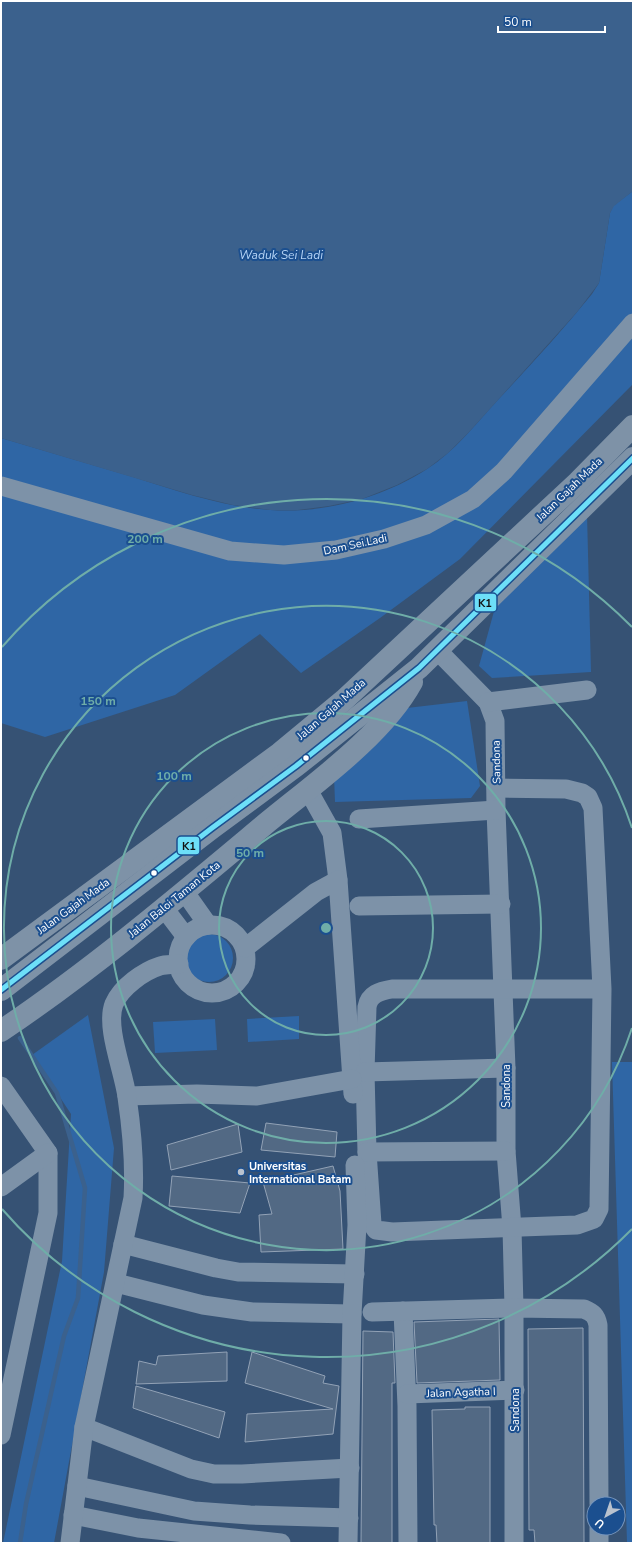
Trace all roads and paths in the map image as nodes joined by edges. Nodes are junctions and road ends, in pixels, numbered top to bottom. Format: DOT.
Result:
graph roads {
  1 [pos="633,324"];
  2 [pos="633,426"];
  3 [pos="633,458"];
  4 [pos="1,486"];
  5 [pos="438,651"];
  6 [pos="419,668"];
  7 [pos="586,690"];
  8 [pos="488,702"];
  9 [pos="496,788"];
  10 [pos="308,790"];
  11 [pos="496,810"];
  12 [pos="359,819"];
  13 [pos="338,880"];
  14 [pos="184,891"];
  15 [pos="501,904"];
  16 [pos="359,906"];
  17 [pos="164,908"];
  18 [pos="208,925"];
  19 [pos="186,937"];
  20 [pos="244,948"];
  21 [pos="1,959"];
  22 [pos="179,964"];
  23 [pos="503,988"];
  24 [pos="602,989"];
  25 [pos="1,990"];
  26 [pos="1,999"];
  27 [pos="30,1011"];
  28 [pos="1,1031"];
  29 [pos="506,1068"];
  30 [pos="358,1076"];
  31 [pos="1,1086"];
  32 [pos="127,1096"];
  33 [pos="7,1107"];
  34 [pos="506,1151"];
  35 [pos="367,1152"];
  36 [pos="48,1159"];
  37 [pos="1,1187"];
  38 [pos="512,1228"];
  39 [pos="123,1244"];
  40 [pos="355,1274"];
  41 [pos="116,1283"];
  42 [pos="514,1308"];
  43 [pos="403,1311"];
  44 [pos="372,1312"];
  45 [pos="352,1314"];
  46 [pos="515,1390"];
  47 [pos="407,1394"];
  48 [pos="84,1427"];
  49 [pos="1,1434"];
  50 [pos="350,1468"];
  51 [pos="77,1486"];
  52 [pos="598,1496"];
  53 [pos="73,1515"];
  54 [pos="349,1518"];
  55 [pos="70,1543"];
  56 [pos="281,1543"];
  57 [pos="348,1543"];
  58 [pos="408,1543"];
  59 [pos="514,1543"];
  1 -- 4 [label="street, Dam Sei.Ladi"];
  2 -- 21 [label="highway, Jalan Gajah Mada"];
  3 -- 5 [label="highway, Jalan Gajah Mada"];
  5 -- 6 [label="highway, Jalan Gajah Mada"];
  5 -- 8 [label="street, Sandona"];
  6 -- 10 [label="highway, Jalan Baloi Taman Kota"];
  6 -- 25 [label="highway, Jalan Gajah Mada"];
  7 -- 8 [label="street"];
  8 -- 9 [label="street, Sandona"];
  9 -- 11 [label="street, Sandona"];
  9 -- 24 [label="street"];
  10 -- 13 [label="street"];
  10 -- 14 [label="highway, Jalan Baloi Taman Kota"];
  11 -- 12 [label="street"];
  11 -- 15 [label="street, Sandona"];
  13 -- 20 [label="street"];
  13 -- 30 [label="street"];
  14 -- 17 [label="highway, Jalan Baloi Taman Kota"];
  14 -- 18 [label="street"];
  15 -- 16 [label="street"];
  15 -- 23 [label="street, Sandona"];
  17 -- 19 [label="street"];
  17 -- 27 [label="highway, Jalan Baloi Taman Kota"];
  18 -- 19 [label="street"];
  18 -- 20 [label="street"];
  19 -- 22 [label="street"];
  20 -- 22 [label="street"];
  22 -- 32 [label="street"];
  23 -- 24 [label="street"];
  23 -- 29 [label="street, Sandona"];
  23 -- 30 [label="street"];
  24 -- 38 [label="street"];
  26 -- 27 [label="highway"];
  27 -- 28 [label="highway, Jalan Baloi Taman Kota"];
  29 -- 30 [label="street"];
  29 -- 34 [label="street, Sandona"];
  30 -- 32 [label="street"];
  30 -- 35 [label="street"];
  30 -- 40 [label="street"];
  31 -- 33 [label="street"];
  32 -- 39 [label="street"];
  33 -- 36 [label="street"];
  34 -- 35 [label="street"];
  34 -- 38 [label="street, Sandona"];
  35 -- 38 [label="street"];
  36 -- 37 [label="street"];
  36 -- 49 [label="street"];
  38 -- 42 [label="street, Sandona"];
  39 -- 40 [label="street"];
  39 -- 41 [label="street"];
  40 -- 45 [label="street"];
  41 -- 45 [label="street"];
  41 -- 48 [label="street"];
  42 -- 43 [label="street"];
  42 -- 46 [label="street, Sandona"];
  42 -- 52 [label="street"];
  43 -- 44 [label="street"];
  43 -- 47 [label="street"];
  45 -- 50 [label="street"];
  46 -- 47 [label="street, Jalan Agatha I"];
  46 -- 59 [label="street, Sandona"];
  47 -- 58 [label="street"];
  48 -- 50 [label="street"];
  48 -- 51 [label="street"];
  50 -- 54 [label="street"];
  51 -- 53 [label="street"];
  51 -- 54 [label="street"];
  53 -- 55 [label="street"];
  53 -- 56 [label="street"];
  54 -- 57 [label="street"];
}
